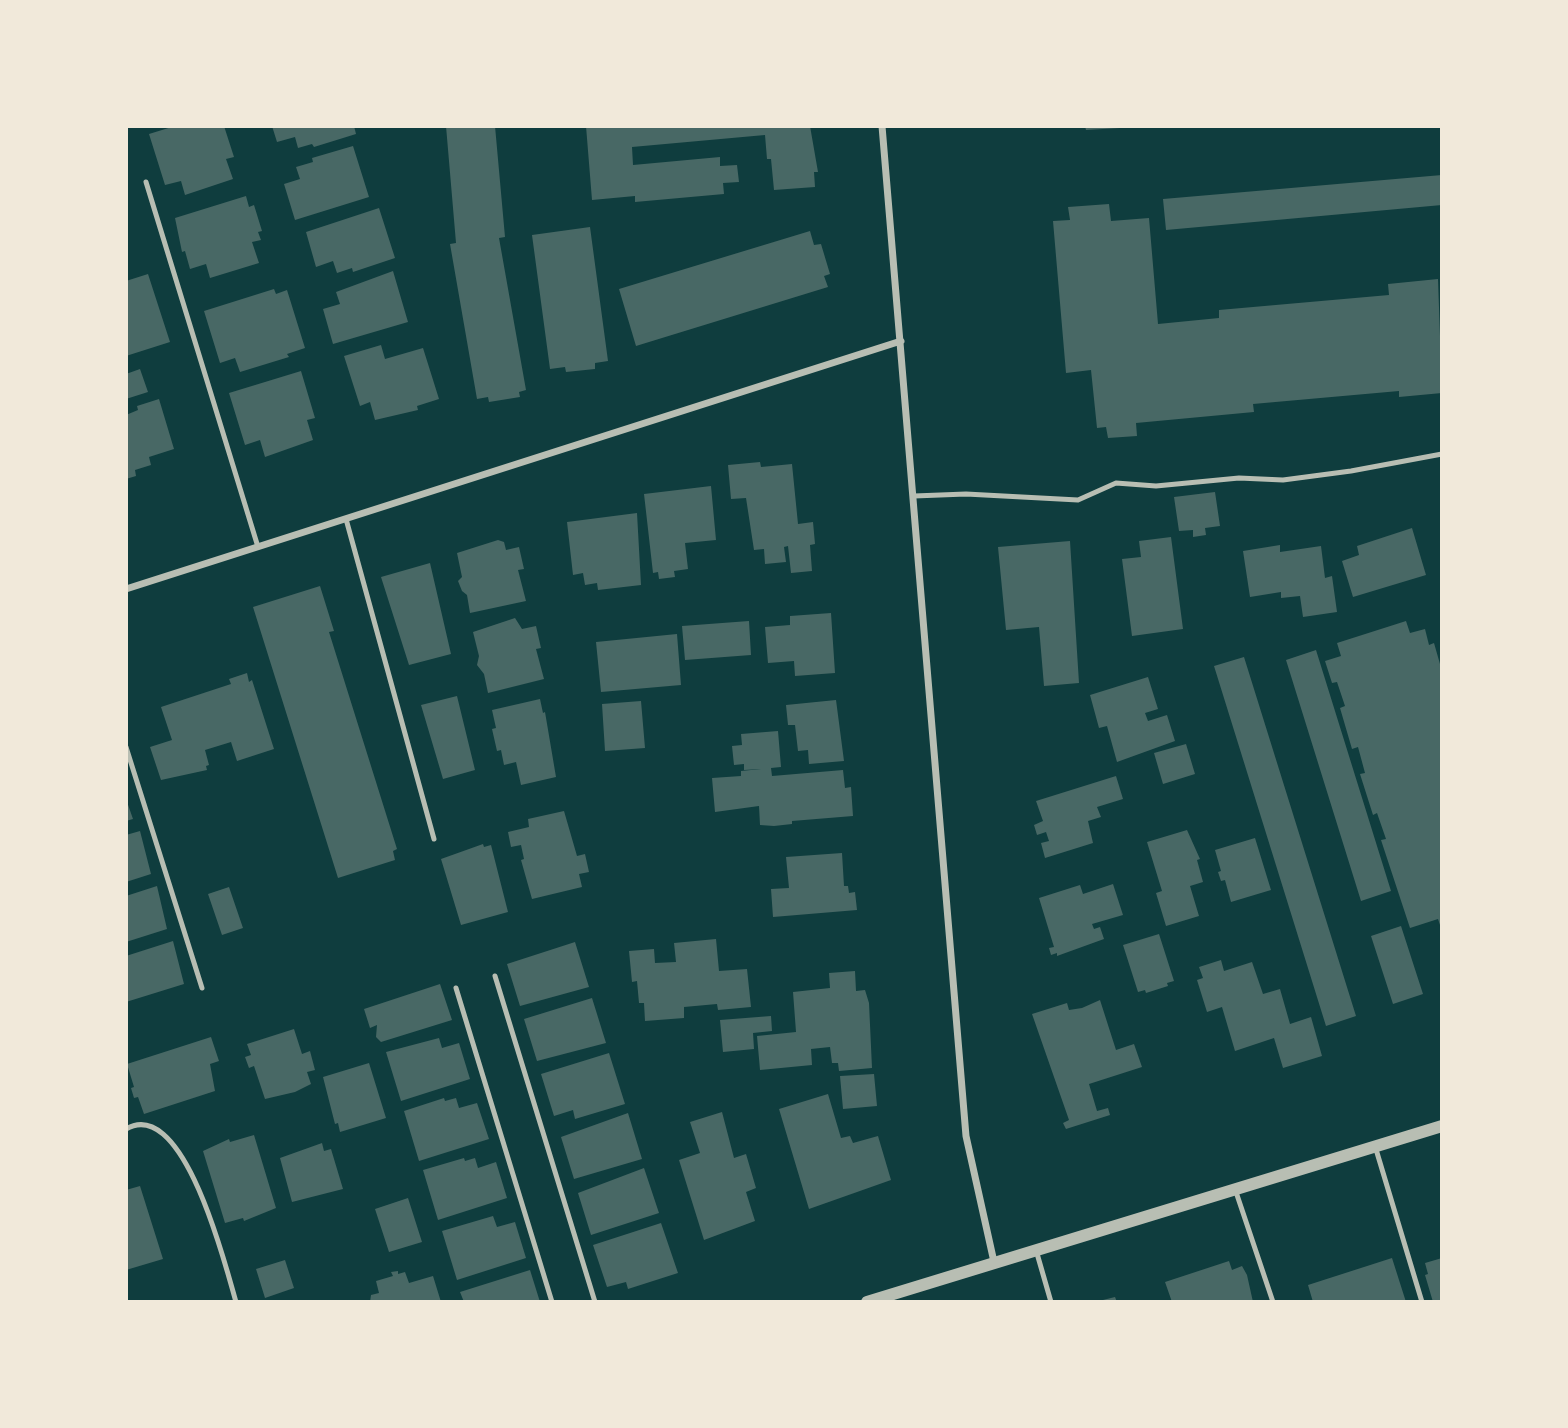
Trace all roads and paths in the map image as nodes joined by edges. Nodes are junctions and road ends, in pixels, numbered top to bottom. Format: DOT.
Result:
graph roads {
  1 [pos="882,126"];
  2 [pos="146,182"];
  3 [pos="901,341"];
  4 [pos="1442,454"];
  5 [pos="914,496"];
  6 [pos="346,519"];
  7 [pos="258,547"];
  8 [pos="126,589"];
  9 [pos="126,747"];
  10 [pos="433,839"];
  11 [pos="495,976"];
  12 [pos="202,988"];
  13 [pos="456,988"];
  14 [pos="1442,1126"];
  15 [pos="126,1129"];
  16 [pos="1375,1146"];
  17 [pos="1235,1189"];
  18 [pos="1036,1250"];
  19 [pos="994,1262"];
  20 [pos="236,1302"];
  21 [pos="552,1302"];
  22 [pos="595,1302"];
  23 [pos="867,1302"];
  24 [pos="1051,1302"];
  25 [pos="1273,1302"];
  26 [pos="1422,1302"];
  1 -- 3 [label="street"];
  2 -- 7 [label="lane"];
  3 -- 5 [label="street"];
  3 -- 6 [label="street"];
  4 -- 5 [label="lane"];
  5 -- 19 [label="street"];
  6 -- 7 [label="street"];
  6 -- 10 [label="lane"];
  7 -- 8 [label="street"];
  9 -- 12 [label="lane"];
  11 -- 22 [label="lane"];
  13 -- 21 [label="lane"];
  14 -- 16 [label="street"];
  15 -- 20 [label="lane"];
  16 -- 17 [label="street"];
  16 -- 26 [label="lane"];
  17 -- 18 [label="street"];
  17 -- 25 [label="lane"];
  18 -- 19 [label="street"];
  18 -- 24 [label="lane"];
  19 -- 23 [label="street"];
}
